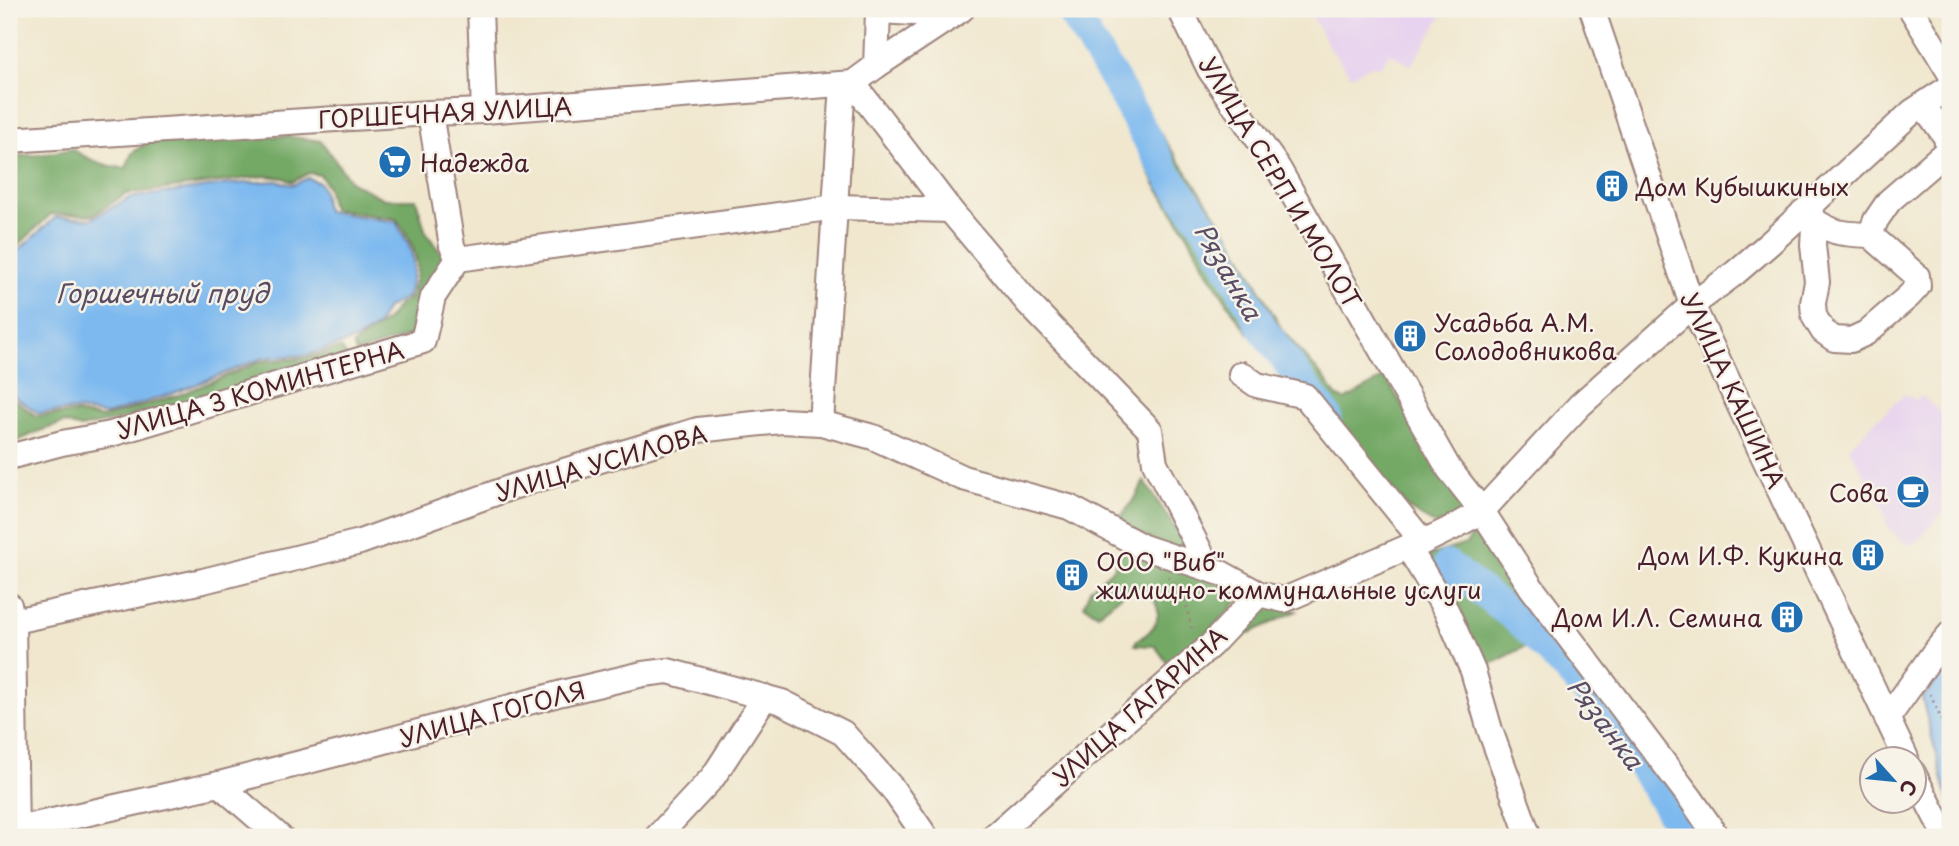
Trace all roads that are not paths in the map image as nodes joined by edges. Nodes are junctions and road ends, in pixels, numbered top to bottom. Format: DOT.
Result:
graph roads {
  1 [pos="480,9"];
  2 [pos="1180,9"];
  3 [pos="1592,9"];
  4 [pos="1911,9"];
  5 [pos="877,10"];
  6 [pos="956,12"];
  7 [pos="876,66"];
  8 [pos="1950,73"];
  9 [pos="848,84"];
  10 [pos="1950,87"];
  11 [pos="1923,105"];
  12 [pos="484,111"];
  13 [pos="430,113"];
  14 [pos="9,140"];
  15 [pos="836,207"];
  16 [pos="950,210"];
  17 [pos="1803,212"];
  18 [pos="1870,235"];
  19 [pos="458,259"];
  20 [pos="1692,305"];
  21 [pos="1241,374"];
  22 [pos="821,423"];
  23 [pos="9,457"];
  24 [pos="1482,512"];
  25 [pos="1415,545"];
  26 [pos="1209,569"];
  27 [pos="1259,594"];
  28 [pos="10,615"];
  29 [pos="1950,634"];
  30 [pos="765,697"];
  31 [pos="1887,719"];
  32 [pos="1899,744"];
  33 [pos="219,784"];
  34 [pos="1927,800"];
  35 [pos="17,833"];
  36 [pos="280,837"];
  37 [pos="657,837"];
  38 [pos="926,837"];
  39 [pos="993,837"];
  40 [pos="1529,837"];
  41 [pos="1717,837"];
  42 [pos="1946,837"];
  1 -- 12 [label="street"];
  2 -- 24 [label="street, УЛИЦА СЕРП И МОЛОТ"];
  3 -- 20 [label="street, УЛИЦА КАШИНА"];
  4 -- 8 [label="street"];
  5 -- 6 [label="street"];
  5 -- 7 [label="street"];
  6 -- 7 [label="street"];
  7 -- 9 [label="street"];
  9 -- 12 [label="street, ГОРШЕЧНАЯ УЛИЦА"];
  9 -- 15 [label="street"];
  9 -- 16 [label="street"];
  10 -- 11 [label="street"];
  11 -- 17 [label="street"];
  11 -- 18 [label="street"];
  12 -- 13 [label="street, ГОРШЕЧНАЯ УЛИЦА"];
  13 -- 14 [label="street, ГОРШЕЧНАЯ УЛИЦА"];
  13 -- 19 [label="street"];
  15 -- 16 [label="street"];
  15 -- 19 [label="street"];
  15 -- 22 [label="street"];
  16 -- 26 [label="street"];
  17 -- 18 [label="street"];
  17 -- 18 [label="street"];
  17 -- 20 [label="street"];
  19 -- 23 [label="street, УЛИЦА 3 КОМИНТЕРНА"];
  20 -- 24 [label="street"];
  20 -- 31 [label="street, УЛИЦА КАШИНА"];
  21 -- 25 [label="street"];
  22 -- 26 [label="street, УЛИЦА УСИЛОВА"];
  22 -- 28 [label="street, УЛИЦА УСИЛОВА"];
  24 -- 25 [label="street"];
  24 -- 41 [label="street, УЛИЦА СЕРП И МОЛОТ"];
  25 -- 27 [label="street"];
  25 -- 40 [label="street"];
  26 -- 27 [label="street, УЛИЦА УСИЛОВА"];
  27 -- 39 [label="street, УЛИЦА ГАГАРИНА"];
  28 -- 35 [label="street"];
  29 -- 31 [label="street"];
  30 -- 33 [label="street, УЛИЦА ГОГОЛЯ"];
  30 -- 37 [label="street"];
  30 -- 38 [label="street, УЛИЦА ГОГОЛЯ"];
  31 -- 32 [label="street, УЛИЦА КАШИНА"];
  33 -- 35 [label="street, УЛИЦА ГОГОЛЯ"];
  33 -- 36 [label="street"];
  34 -- 42 [label="street"];
}
